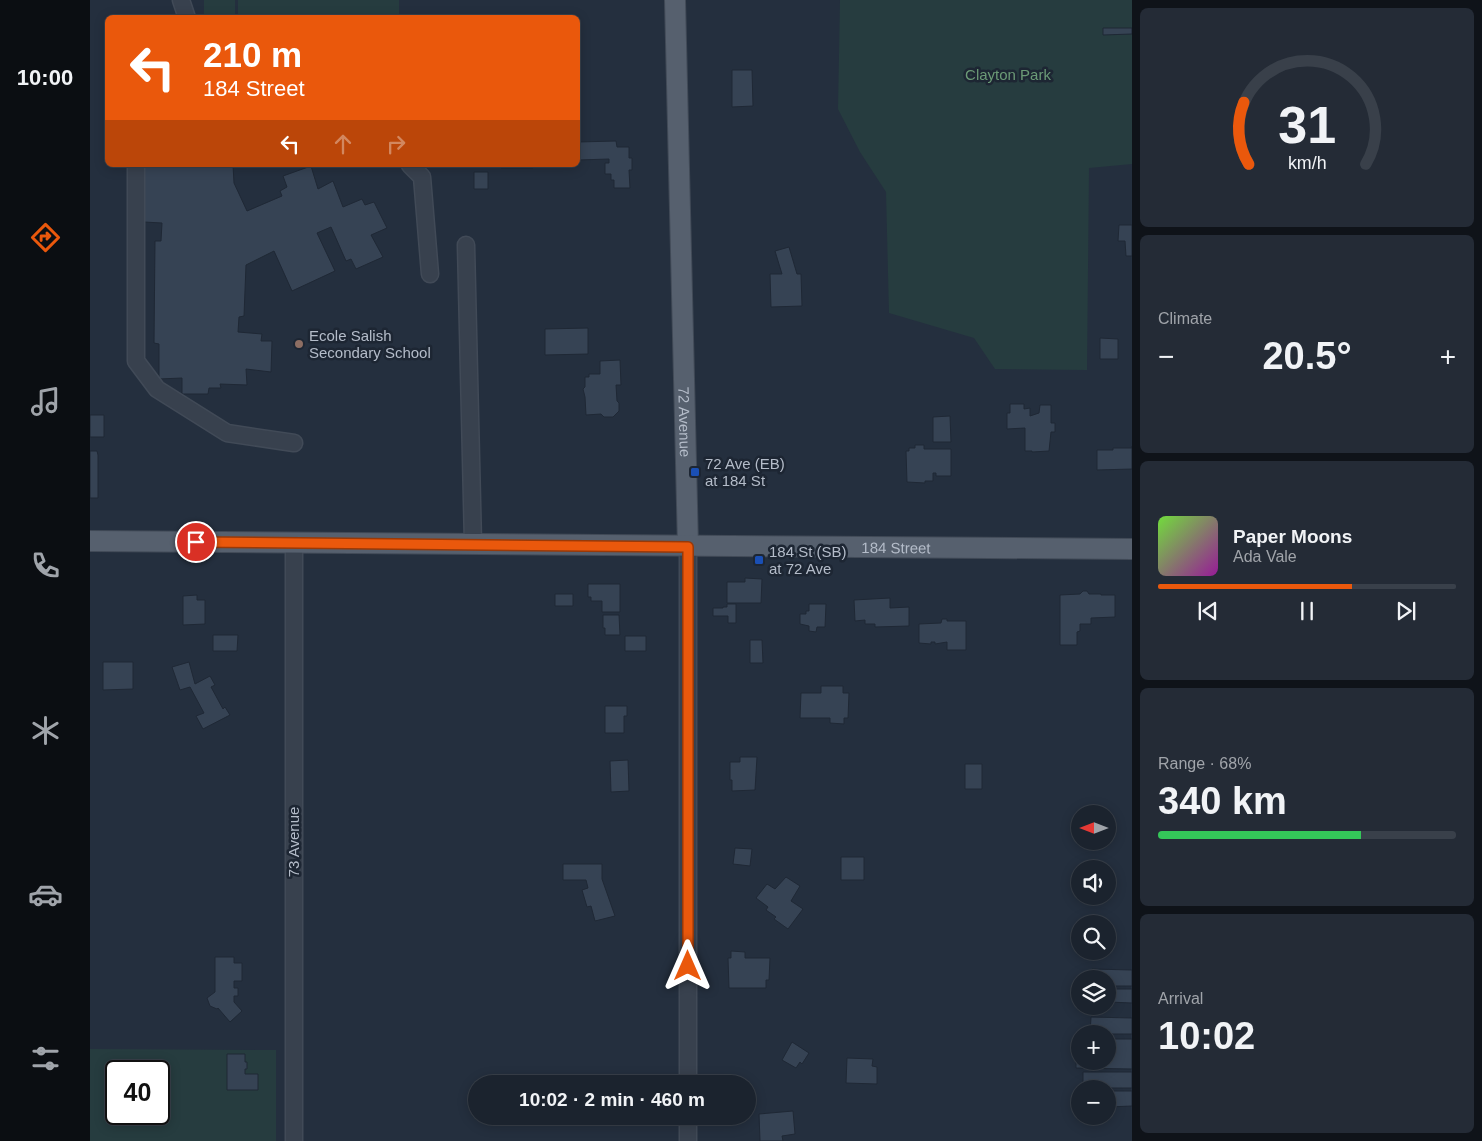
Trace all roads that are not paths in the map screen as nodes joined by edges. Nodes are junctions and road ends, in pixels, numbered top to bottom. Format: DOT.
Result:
graph roads {
  1 [pos="181,0"];
  2 [pos="675,0"];
  3 [pos="186,15"];
  4 [pos="136,167"];
  5 [pos="412,167"];
  6 [pos="466,245"];
  7 [pos="430,274"];
  8 [pos="294,443"];
  9 [pos="90,542"];
  10 [pos="294,543"];
  11 [pos="473,544"];
  12 [pos="688,547"];
  13 [pos="1132,549"];
  14 [pos="688,1075"];
  15 [pos="688,1125"];
  16 [pos="294,1141"];
  17 [pos="688,1141"];
  1 -- 3 [label="street"];
  2 -- 12 [label="main road, 72 Avenue"];
  4 -- 8 [label="street"];
  5 -- 7 [label="street"];
  6 -- 11 [label="street"];
  9 -- 10 [label="main road, 184 Street"];
  10 -- 11 [label="main road, 184 Street"];
  10 -- 16 [label="street, 73 Avenue"];
  11 -- 12 [label="main road, 184 Street"];
  12 -- 13 [label="main road, 184 Street"];
  12 -- 14 [label="street, 72 Avenue"];
  15 -- 17 [label="street"];
}
